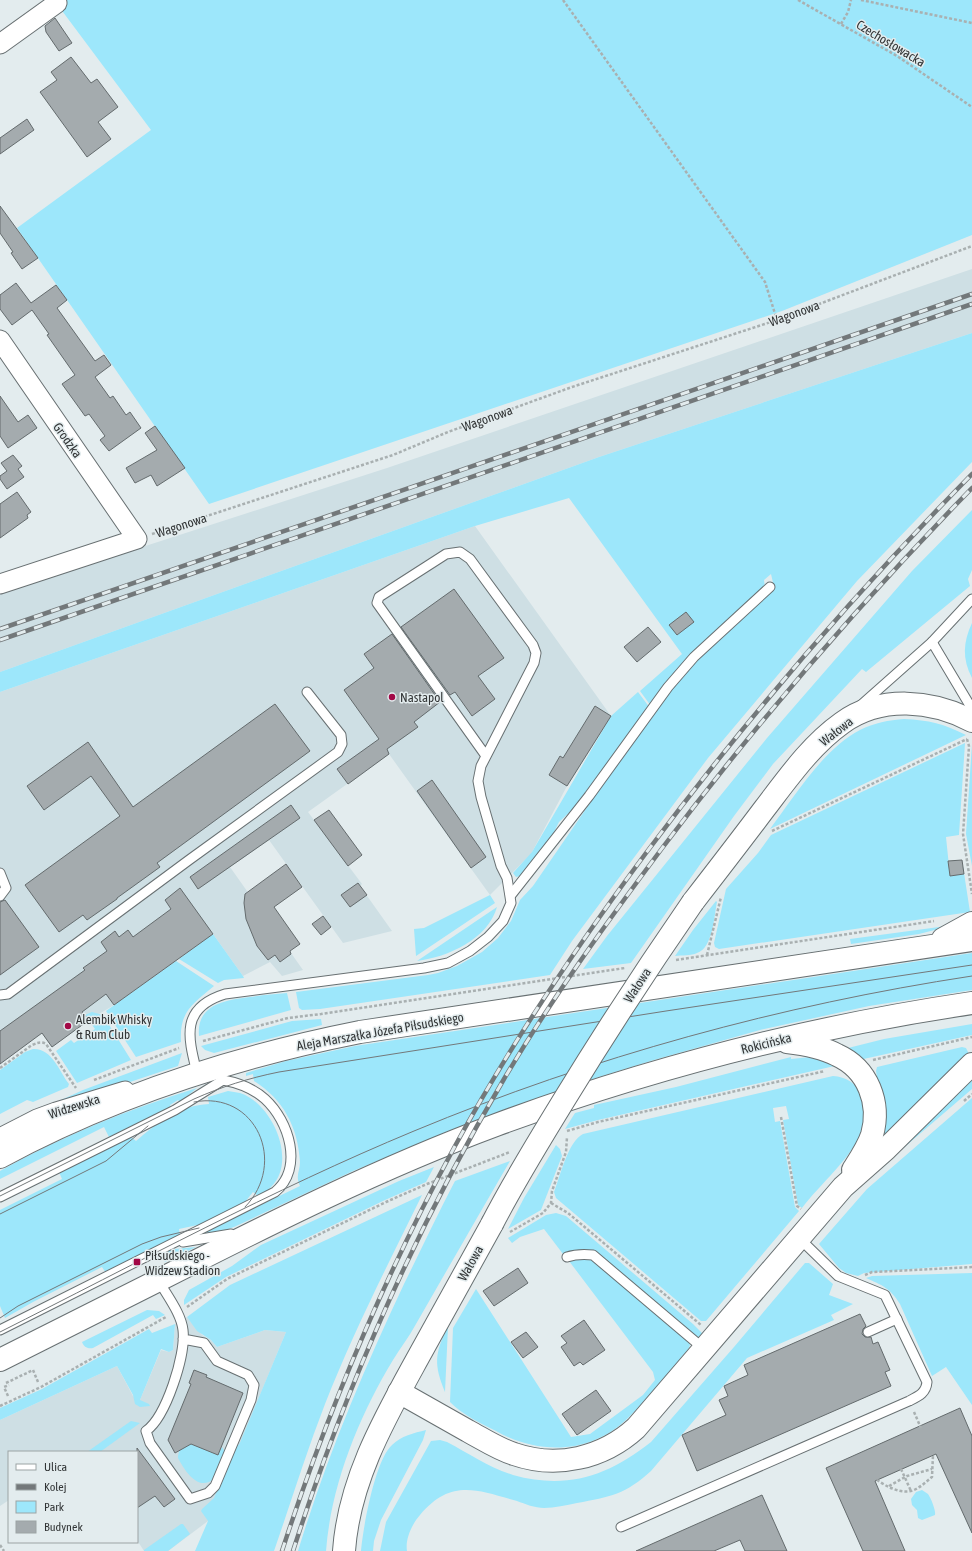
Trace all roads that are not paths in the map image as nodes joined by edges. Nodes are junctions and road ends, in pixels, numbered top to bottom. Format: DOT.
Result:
graph roads {
  1 [pos="57,3"];
  2 [pos="0,44"];
  3 [pos="0,340"];
  4 [pos="0,584"];
  5 [pos="770,587"];
  6 [pos="972,599"];
  7 [pos="932,642"];
  8 [pos="307,692"];
  9 [pos="972,709"];
  10 [pos="838,726"];
  11 [pos="970,733"];
  12 [pos="486,756"];
  13 [pos="0,873"];
  14 [pos="511,895"];
  15 [pos="0,896"];
  16 [pos="972,923"];
  17 [pos="972,940"];
  18 [pos="917,948"];
  19 [pos="0,995"];
  20 [pos="972,1003"];
  21 [pos="774,1041"];
  22 [pos="972,1064"];
  23 [pos="197,1073"];
  24 [pos="222,1073"];
  25 [pos="153,1088"];
  26 [pos="0,1138"];
  27 [pos="0,1157"];
  28 [pos="843,1187"];
  29 [pos="0,1197"];
  30 [pos="262,1228"];
  31 [pos="799,1238"];
  32 [pos="163,1249"];
  33 [pos="567,1257"];
  34 [pos="159,1280"];
  35 [pos="897,1319"];
  36 [pos="0,1330"];
  37 [pos="868,1332"];
  38 [pos="183,1339"];
  39 [pos="710,1343"];
  40 [pos="0,1360"];
  41 [pos="399,1392"];
  42 [pos="621,1527"];
  43 [pos="344,1551"];
  1 -- 2 [label="street"];
  3 -- 4 [label="street, Grodzka"];
  5 -- 14 [label="lane"];
  6 -- 7 [label="lane"];
  7 -- 9 [label="lane"];
  7 -- 10 [label="lane"];
  8 -- 19 [label="lane"];
  10 -- 11 [label="main road, Wałowa"];
  10 -- 41 [label="main road, Wałowa, bridge"];
  12 -- 12 [label="lane"];
  12 -- 14 [label="lane"];
  13 -- 15 [label="lane"];
  14 -- 23 [label="lane"];
  16 -- 18 [label="main road"];
  17 -- 18 [label="main road"];
  18 -- 24 [label="main road, Aleja Marszałka Józefa Piłsudskiego"];
  20 -- 21 [label="main road, Rokicińska"];
  21 -- 28 [label="main road"];
  21 -- 30 [label="main road, Rokicińska"];
  22 -- 28 [label="main road"];
  23 -- 24 [label="main road, Aleja Marszałka Józefa Piłsudskiego"];
  23 -- 25 [label="main road, Aleja Marszałka Józefa Piłsudskiego"];
  24 -- 29 [label="lane"];
  24 -- 32 [label="lane"];
  25 -- 26 [label="street, Widzewska"];
  25 -- 27 [label="main road, Aleja Marszałka Józefa Piłsudskiego"];
  28 -- 31 [label="main road"];
  30 -- 32 [label="lane"];
  30 -- 34 [label="main road"];
  31 -- 35 [label="lane"];
  31 -- 39 [label="main road"];
  32 -- 36 [label="lane"];
  33 -- 39 [label="lane"];
  34 -- 38 [label="lane"];
  34 -- 40 [label="main road"];
  35 -- 37 [label="lane"];
  35 -- 42 [label="lane"];
  38 -- 38 [label="lane"];
  39 -- 41 [label="main road"];
  41 -- 43 [label="main road, Wałowa"];
}
